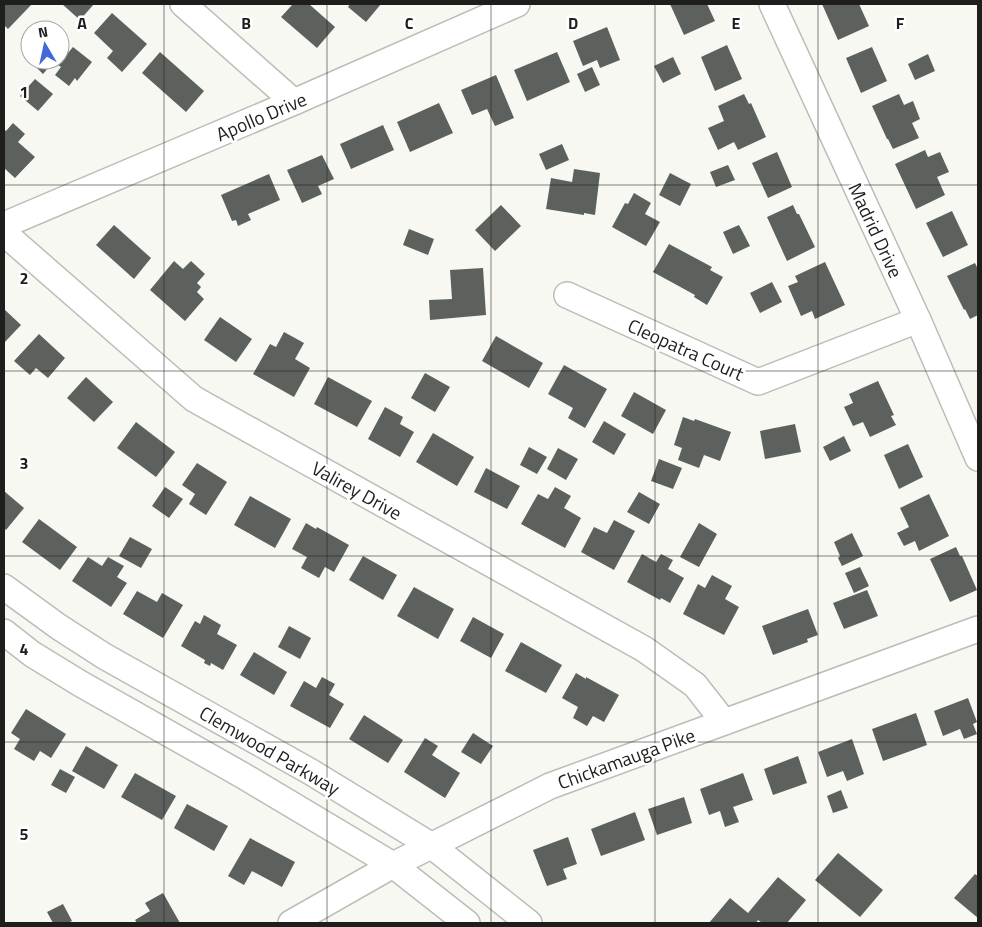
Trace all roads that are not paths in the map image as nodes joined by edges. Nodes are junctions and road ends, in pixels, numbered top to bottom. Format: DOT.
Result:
graph roads {
  1 [pos="183,4"];
  2 [pos="517,4"];
  3 [pos="772,4"];
  4 [pos="294,102"];
  5 [pos="4,225"];
  6 [pos="4,233"];
  7 [pos="567,295"];
  8 [pos="918,320"];
  9 [pos="978,458"];
  10 [pos="4,587"];
  11 [pos="978,629"];
  12 [pos="4,632"];
  13 [pos="724,722"];
  14 [pos="432,846"];
  15 [pos="394,865"];
  16 [pos="291,923"];
  17 [pos="468,923"];
  18 [pos="529,923"];
  1 -- 4 [label="street"];
  2 -- 4 [label="street, Apollo Drive"];
  3 -- 8 [label="street, Madrid Drive"];
  4 -- 5 [label="street, Apollo Drive"];
  6 -- 13 [label="street, Valirey Drive"];
  7 -- 8 [label="street, Cleopatra Court"];
  8 -- 9 [label="street, Madrid Drive"];
  10 -- 14 [label="street, Clemwood Parkway"];
  11 -- 13 [label="street, Chickamauga Pike"];
  12 -- 15 [label="street, Clemwood Parkway"];
  13 -- 14 [label="street, Chickamauga Pike"];
  14 -- 15 [label="street, Chickamauga Pike"];
  14 -- 18 [label="street, Clemwood Parkway"];
  15 -- 16 [label="street, Chickamauga Pike"];
  15 -- 17 [label="street, Clemwood Parkway"];
}
